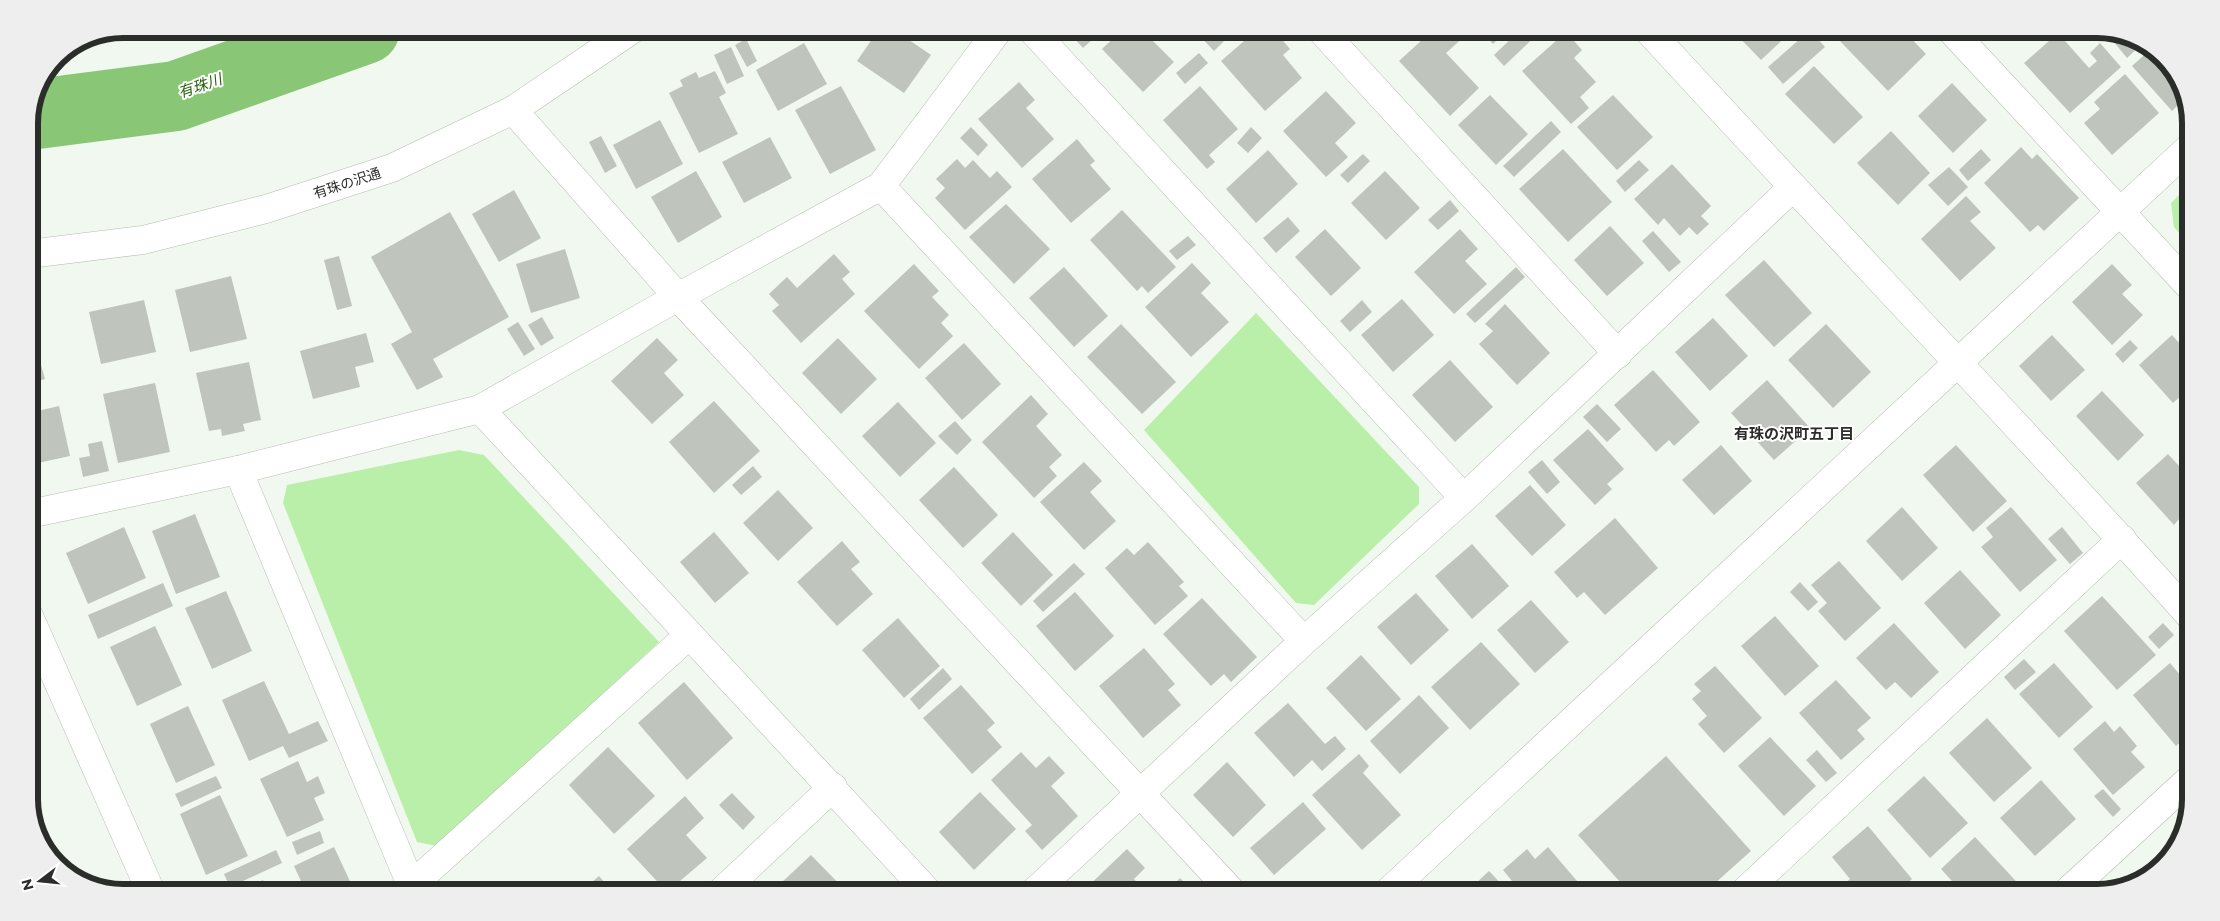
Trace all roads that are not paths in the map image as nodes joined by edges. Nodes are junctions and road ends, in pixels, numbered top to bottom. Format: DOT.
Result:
graph roads {
  1 [pos="620,38"];
  2 [pos="992,38"];
  3 [pos="1039,38"];
  4 [pos="1328,38"];
  5 [pos="1655,38"];
  6 [pos="1958,38"];
  7 [pos="513,110"];
  8 [pos="2182,154"];
  9 [pos="881,186"];
  10 [pos="1792,188"];
  11 [pos="2119,211"];
  12 [pos="38,253"];
  13 [pos="2182,278"];
  14 [pos="678,297"];
  15 [pos="1618,354"];
  16 [pos="1960,362"];
  17 [pos="480,409"];
  18 [pos="238,470"];
  19 [pos="1464,498"];
  20 [pos="38,512"];
  21 [pos="2122,539"];
  22 [pos="2182,607"];
  23 [pos="38,636"];
  24 [pos="688,636"];
  25 [pos="1304,641"];
  26 [pos="2182,786"];
  27 [pos="832,787"];
  28 [pos="1140,795"];
  29 [pos="147,884"];
  30 [pos="410,884"];
  31 [pos="417,884"];
  32 [pos="729,884"];
  33 [pos="921,884"];
  34 [pos="1043,884"];
  35 [pos="1224,884"];
  36 [pos="1397,884"];
  37 [pos="1753,884"];
  38 [pos="2076,884"];
  1 -- 7 [label="street, 有珠の沢通"];
  2 -- 9 [label="street"];
  3 -- 19 [label="street"];
  4 -- 15 [label="street"];
  5 -- 10 [label="street"];
  6 -- 11 [label="street"];
  7 -- 12 [label="street, 有珠の沢通"];
  7 -- 14 [label="street"];
  8 -- 11 [label="street"];
  9 -- 14 [label="street"];
  9 -- 25 [label="street"];
  10 -- 15 [label="street"];
  10 -- 16 [label="street"];
  11 -- 13 [label="street"];
  11 -- 16 [label="street"];
  14 -- 17 [label="street"];
  14 -- 28 [label="street"];
  15 -- 19 [label="street"];
  16 -- 21 [label="street"];
  16 -- 36 [label="street"];
  17 -- 18 [label="street"];
  17 -- 24 [label="street"];
  18 -- 20 [label="street"];
  18 -- 30 [label="street"];
  19 -- 25 [label="street"];
  21 -- 22 [label="street"];
  21 -- 37 [label="street"];
  23 -- 29 [label="street"];
  24 -- 27 [label="street"];
  24 -- 31 [label="street"];
  25 -- 28 [label="street"];
  26 -- 38 [label="street"];
  27 -- 32 [label="street"];
  27 -- 33 [label="street"];
  28 -- 34 [label="street"];
  28 -- 35 [label="street"];
}
